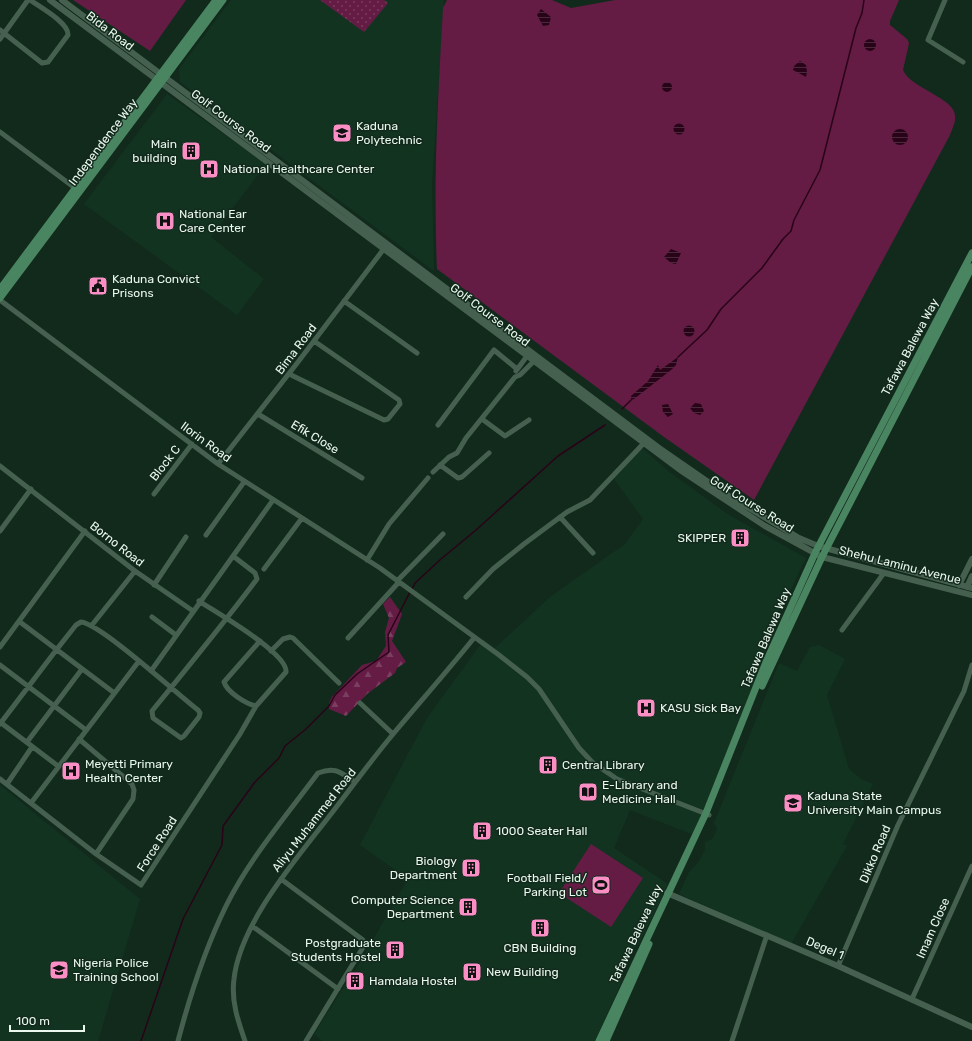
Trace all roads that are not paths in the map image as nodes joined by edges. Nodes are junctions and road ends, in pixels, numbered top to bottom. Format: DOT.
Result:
graph roads {
  1 [pos="29,0"];
  2 [pos="50,0"];
  3 [pos="62,0"];
  4 [pos="216,0"];
  5 [pos="223,0"];
  6 [pos="945,0"];
  7 [pos="2,32"];
  8 [pos="0,38"];
  9 [pos="963,62"];
  10 [pos="161,78"];
  11 [pos="0,132"];
  12 [pos="75,188"];
  13 [pos="385,246"];
  14 [pos="972,253"];
  15 [pos="972,267"];
  16 [pos="0,288"];
  17 [pos="0,299"];
  18 [pos="344,301"];
  19 [pos="314,341"];
  20 [pos="416,353"];
  21 [pos="527,356"];
  22 [pos="534,361"];
  23 [pos="517,369"];
  24 [pos="290,374"];
  25 [pos="516,377"];
  26 [pos="258,414"];
  27 [pos="482,419"];
  28 [pos="529,420"];
  29 [pos="438,425"];
  30 [pos="644,443"];
  31 [pos="192,444"];
  32 [pos="489,453"];
  33 [pos="218,464"];
  34 [pos="440,465"];
  35 [pos="0,466"];
  36 [pos="685,470"];
  37 [pos="433,472"];
  38 [pos="362,478"];
  39 [pos="428,478"];
  40 [pos="244,482"];
  41 [pos="31,489"];
  42 [pos="154,494"];
  43 [pos="273,500"];
  44 [pos="560,517"];
  45 [pos="302,518"];
  46 [pos="0,531"];
  47 [pos="85,532"];
  48 [pos="443,534"];
  49 [pos="206,535"];
  50 [pos="186,537"];
  51 [pos="818,546"];
  52 [pos="827,548"];
  53 [pos="593,553"];
  54 [pos="814,554"];
  55 [pos="233,556"];
  56 [pos="822,557"];
  57 [pos="972,559"];
  58 [pos="366,560"];
  59 [pos="264,569"];
  60 [pos="135,571"];
  61 [pos="884,573"];
  62 [pos="972,576"];
  63 [pos="398,581"];
  64 [pos="154,585"];
  65 [pos="959,585"];
  66 [pos="970,588"];
  67 [pos="972,595"];
  68 [pos="466,597"];
  69 [pos="199,601"];
  70 [pos="193,611"];
  71 [pos="152,617"];
  72 [pos="226,620"];
  73 [pos="20,622"];
  74 [pos="92,625"];
  75 [pos="842,630"];
  76 [pos="176,635"];
  77 [pos="348,638"];
  78 [pos="474,638"];
  79 [pos="260,641"];
  80 [pos="0,647"];
  81 [pos="56,649"];
  82 [pos="272,651"];
  83 [pos="139,661"];
  84 [pos="0,665"];
  85 [pos="972,665"];
  86 [pos="82,669"];
  87 [pos="151,671"];
  88 [pos="339,683"];
  89 [pos="28,686"];
  90 [pos="171,688"];
  91 [pos="113,692"];
  92 [pos="360,703"];
  93 [pos="54,706"];
  94 [pos="256,706"];
  95 [pos="0,723"];
  96 [pos="86,730"];
  97 [pos="393,734"];
  98 [pos="79,739"];
  99 [pos="27,742"];
  100 [pos="32,747"];
  101 [pos="58,766"];
  102 [pos="0,779"];
  103 [pos="356,782"];
  104 [pos="6,784"];
  105 [pos="31,803"];
  106 [pos="708,814"];
  107 [pos="96,854"];
  108 [pos="972,866"];
  109 [pos="281,879"];
  110 [pos="669,894"];
  111 [pos="252,926"];
  112 [pos="766,935"];
  113 [pos="838,966"];
  114 [pos="338,989"];
  115 [pos="912,999"];
  116 [pos="972,1027"];
  117 [pos="178,1041"];
  118 [pos="245,1041"];
  119 [pos="306,1041"];
  120 [pos="599,1041"];
  121 [pos="606,1041"];
  122 [pos="732,1041"];
  1 -- 7 [label="street"];
  1 -- 7 [label="street"];
  2 -- 10 [label="street, Bida Road"];
  3 -- 10 [label="street, Bida Road"];
  4 -- 10 [label="main road, Independence Way"];
  5 -- 10 [label="main road, Independence Way"];
  6 -- 9 [label="street"];
  7 -- 8 [label="street"];
  10 -- 12 [label="main road, Independence Way"];
  10 -- 13 [label="street, Golf Course Road"];
  10 -- 17 [label="main road, Independence Way"];
  11 -- 12 [label="street"];
  12 -- 16 [label="main road, Independence Way"];
  13 -- 18 [label="street, Bima Road"];
  13 -- 21 [label="street, Golf Course Road"];
  13 -- 36 [label="street, Golf Course Road"];
  14 -- 51 [label="main road, Tafawa Balewa Way"];
  15 -- 52 [label="main road, Tafawa Balewa Way"];
  17 -- 31 [label="street, Ilorin Road"];
  18 -- 19 [label="street, Bima Road"];
  18 -- 20 [label="street"];
  19 -- 24 [label="street, Bima Road"];
  19 -- 24 [label="street"];
  21 -- 22 [label="street, Golf Course Road"];
  21 -- 23 [label="street"];
  22 -- 25 [label="street"];
  22 -- 30 [label="street, Golf Course Road"];
  23 -- 25 [label="street"];
  23 -- 29 [label="street"];
  24 -- 26 [label="street, Bima Road"];
  25 -- 27 [label="street"];
  26 -- 33 [label="street, Bima Road"];
  26 -- 38 [label="street, Efik Close"];
  27 -- 28 [label="street"];
  27 -- 34 [label="street"];
  30 -- 36 [label="street, Golf Course Road"];
  30 -- 44 [label="street"];
  31 -- 33 [label="street, Ilorin Road"];
  31 -- 42 [label="street, Block C"];
  32 -- 34 [label="street"];
  33 -- 40 [label="street, Ilorin Road"];
  34 -- 37 [label="street"];
  35 -- 41 [label="street, Borno Road"];
  36 -- 51 [label="street, Golf Course Road"];
  36 -- 54 [label="street, Golf Course Road"];
  39 -- 58 [label="street"];
  40 -- 43 [label="street, Ilorin Road"];
  40 -- 49 [label="street"];
  41 -- 46 [label="street"];
  41 -- 47 [label="street, Borno Road"];
  43 -- 45 [label="street, Ilorin Road"];
  43 -- 55 [label="street"];
  44 -- 53 [label="street"];
  44 -- 68 [label="street"];
  45 -- 58 [label="street, Ilorin Road"];
  45 -- 59 [label="street"];
  47 -- 60 [label="street, Borno Road"];
  47 -- 73 [label="street"];
  48 -- 63 [label="street"];
  50 -- 64 [label="street"];
  51 -- 52 [label="street, Golf Course Road"];
  51 -- 54 [label="main road, Tafawa Balewa Way"];
  52 -- 56 [label="main road, Tafawa Balewa Way"];
  52 -- 65 [label="street, Shehu Laminu Avenue"];
  54 -- 56 [label="street, Golf Course Road"];
  54 -- 106 [label="main road, Tafawa Balewa Way"];
  55 -- 69 [label="street"];
  55 -- 72 [label="street"];
  56 -- 61 [label="street, Shehu Laminu Avenue"];
  56 -- 106 [label="main road, Tafawa Balewa Way"];
  57 -- 65 [label="street"];
  58 -- 63 [label="street, Ilorin Road"];
  60 -- 64 [label="street, Borno Road"];
  60 -- 74 [label="street"];
  61 -- 67 [label="street, Shehu Laminu Avenue"];
  61 -- 75 [label="street"];
  62 -- 66 [label="street"];
  63 -- 77 [label="street"];
  63 -- 78 [label="street, Ilorin Road"];
  64 -- 70 [label="street, Borno Road"];
  65 -- 66 [label="street, Shehu Laminu Avenue"];
  69 -- 70 [label="street"];
  69 -- 72 [label="street"];
  70 -- 76 [label="street"];
  71 -- 76 [label="street"];
  72 -- 79 [label="street"];
  72 -- 90 [label="street"];
  73 -- 80 [label="street"];
  73 -- 81 [label="street"];
  74 -- 81 [label="street"];
  74 -- 83 [label="street"];
  76 -- 87 [label="street"];
  78 -- 97 [label="street, Aliyu Muhammed Road"];
  78 -- 106 [label="street, Ilorin Road"];
  79 -- 82 [label="street"];
  79 -- 94 [label="street"];
  81 -- 86 [label="street"];
  81 -- 89 [label="street"];
  82 -- 88 [label="street"];
  82 -- 94 [label="street, Force Road"];
  83 -- 87 [label="street"];
  83 -- 91 [label="street"];
  84 -- 89 [label="street"];
  85 -- 113 [label="street, Dikko Road"];
  86 -- 91 [label="street"];
  86 -- 93 [label="street"];
  87 -- 90 [label="street"];
  89 -- 93 [label="street"];
  89 -- 95 [label="street"];
  90 -- 90 [label="street"];
  91 -- 96 [label="street"];
  92 -- 97 [label="street"];
  93 -- 96 [label="street"];
  93 -- 99 [label="street"];
  94 -- 107 [label="street, Force Road"];
  95 -- 99 [label="street"];
  96 -- 98 [label="street"];
  97 -- 103 [label="street, Aliyu Muhammed Road"];
  98 -- 101 [label="street"];
  98 -- 107 [label="street"];
  99 -- 100 [label="street"];
  100 -- 101 [label="street"];
  100 -- 104 [label="street"];
  101 -- 105 [label="street"];
  102 -- 104 [label="street, Force Road"];
  103 -- 109 [label="street, Aliyu Muhammed Road"];
  103 -- 117 [label="street"];
  104 -- 105 [label="street, Force Road"];
  105 -- 107 [label="street, Force Road"];
  106 -- 110 [label="main road, Tafawa Balewa Way"];
  108 -- 115 [label="street, Imam Close"];
  109 -- 111 [label="street, Aliyu Muhammed Road"];
  109 -- 114 [label="street"];
  110 -- 112 [label="street, Degel 1"];
  110 -- 120 [label="main road, Tafawa Balewa Way"];
  110 -- 121 [label="main road, Tafawa Balewa Way"];
  111 -- 114 [label="street"];
  111 -- 118 [label="street, Aliyu Muhammed Road"];
  112 -- 113 [label="street, Degel 1"];
  112 -- 122 [label="street"];
  113 -- 115 [label="street, Degel 1"];
  114 -- 119 [label="street"];
  115 -- 116 [label="street, Degel 1"];
}
